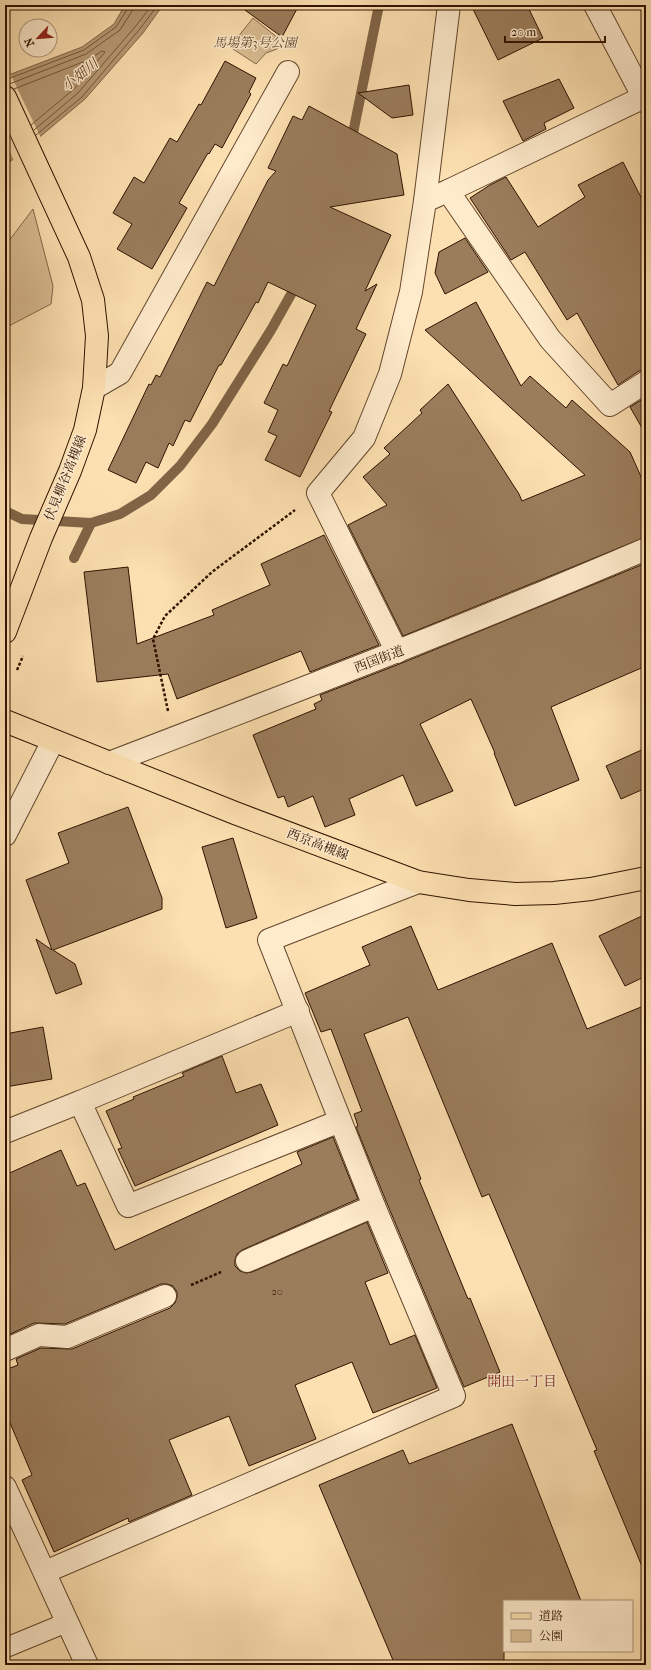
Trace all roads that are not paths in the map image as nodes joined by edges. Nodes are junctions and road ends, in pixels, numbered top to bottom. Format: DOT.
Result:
graph roads {
  1 [pos="449,5"];
  2 [pos="595,5"];
  3 [pos="288,72"];
  4 [pos="5,97"];
  5 [pos="645,99"];
  6 [pos="448,191"];
  7 [pos="425,201"];
  8 [pos="646,382"];
  9 [pos="94,388"];
  10 [pos="646,549"];
  11 [pos="5,632"];
  12 [pos="397,652"];
  13 [pos="5,721"];
  14 [pos="53,741"];
  15 [pos="110,763"];
  16 [pos="5,835"];
  17 [pos="646,878"];
  18 [pos="418,882"];
  19 [pos="298,1011"];
  20 [pos="80,1102"];
  21 [pos="340,1121"];
  22 [pos="5,1132"];
  23 [pos="374,1206"];
  24 [pos="247,1261"];
  25 [pos="165,1296"];
  26 [pos="5,1350"];
  27 [pos="5,1487"];
  28 [pos="45,1572"];
  29 [pos="68,1622"];
  30 [pos="5,1648"];
  31 [pos="87,1665"];
  1 -- 7 [label="street"];
  2 -- 5 [label="street"];
  3 -- 9 [label="street"];
  4 -- 9 [label="main road, 伏見柳谷高槻線"];
  5 -- 6 [label="street"];
  6 -- 7 [label="street"];
  6 -- 8 [label="street"];
  7 -- 12 [label="street"];
  9 -- 11 [label="main road, 伏見柳谷高槻線"];
  10 -- 12 [label="street, 西国街道"];
  12 -- 15 [label="street, 西国街道"];
  13 -- 14 [label="main road, 西京高槻線"];
  14 -- 15 [label="main road, 西京高槻線"];
  14 -- 16 [label="street"];
  15 -- 18 [label="main road, 西京高槻線"];
  17 -- 18 [label="main road, 西京高槻線"];
  18 -- 19 [label="street"];
  19 -- 20 [label="street"];
  19 -- 21 [label="street"];
  20 -- 21 [label="street"];
  20 -- 22 [label="street"];
  21 -- 23 [label="street"];
  23 -- 24 [label="street"];
  23 -- 28 [label="street"];
  25 -- 26 [label="street"];
  27 -- 28 [label="street"];
  28 -- 29 [label="street"];
  29 -- 30 [label="lane"];
  29 -- 31 [label="street"];
}
